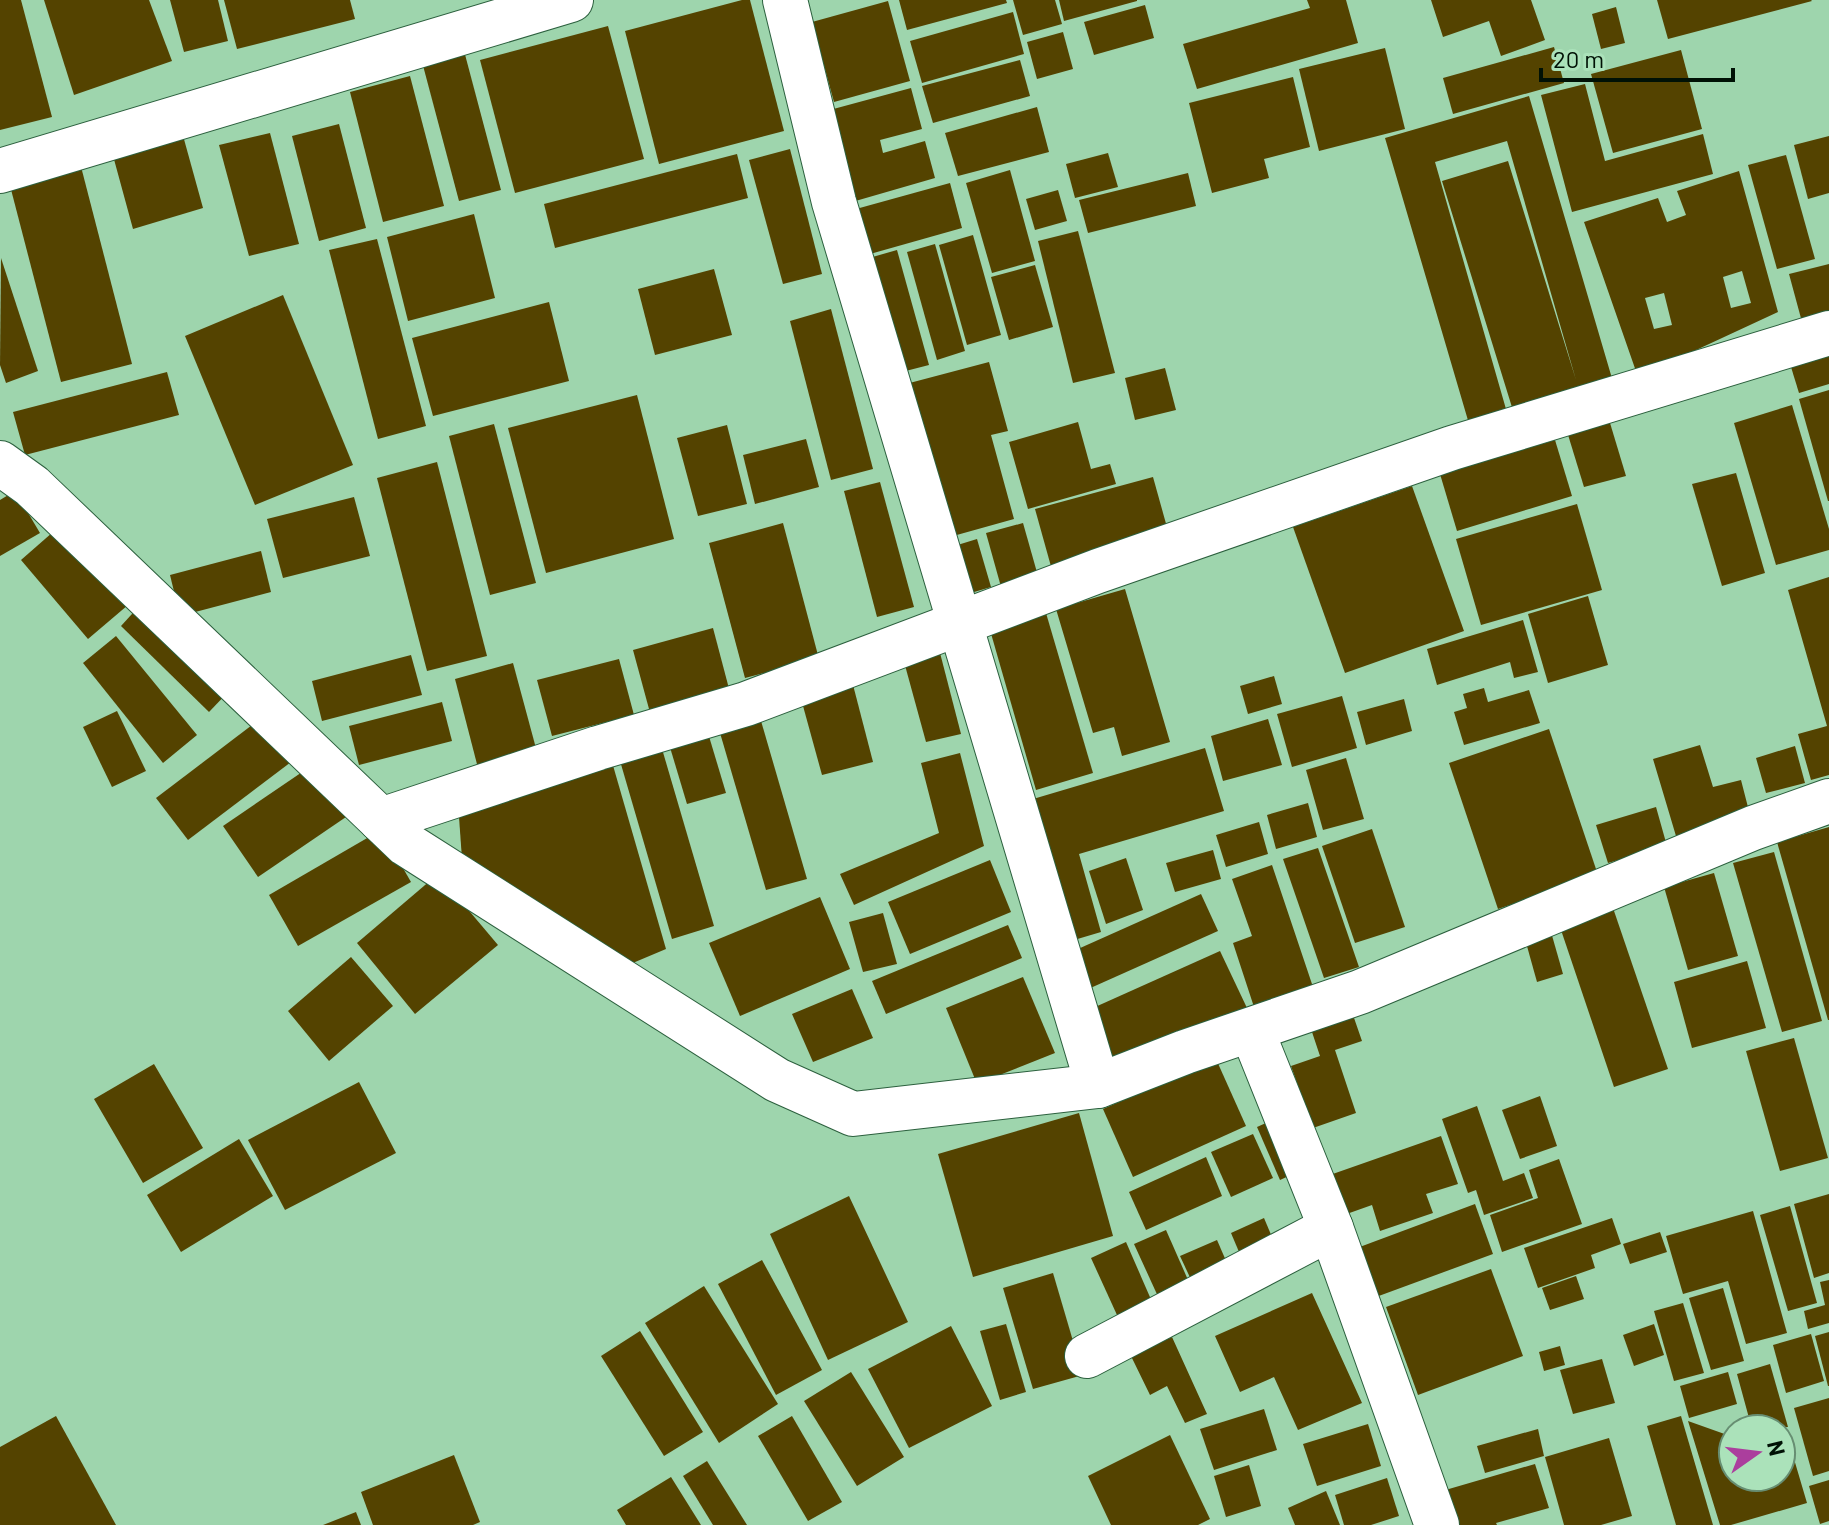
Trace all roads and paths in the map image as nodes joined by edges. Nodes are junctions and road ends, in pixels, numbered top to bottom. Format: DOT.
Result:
graph roads {
  1 [pos="571,0"];
  2 [pos="785,0"];
  3 [pos="0,171"];
  4 [pos="1829,333"];
  5 [pos="0,463"];
  6 [pos="960,624"];
  7 [pos="1829,801"];
  8 [pos="381,820"];
  9 [pos="1252,1031"];
  10 [pos="1098,1086"];
  11 [pos="1331,1228"];
  12 [pos="1087,1356"];
  13 [pos="1437,1525"];
  1 -- 3 [label="street"];
  2 -- 6 [label="street"];
  4 -- 6 [label="street"];
  5 -- 8 [label="street"];
  6 -- 8 [label="street"];
  6 -- 10 [label="street"];
  7 -- 9 [label="street"];
  8 -- 10 [label="street"];
  9 -- 10 [label="street"];
  9 -- 11 [label="street"];
  11 -- 12 [label="street"];
  11 -- 13 [label="street"];
}
